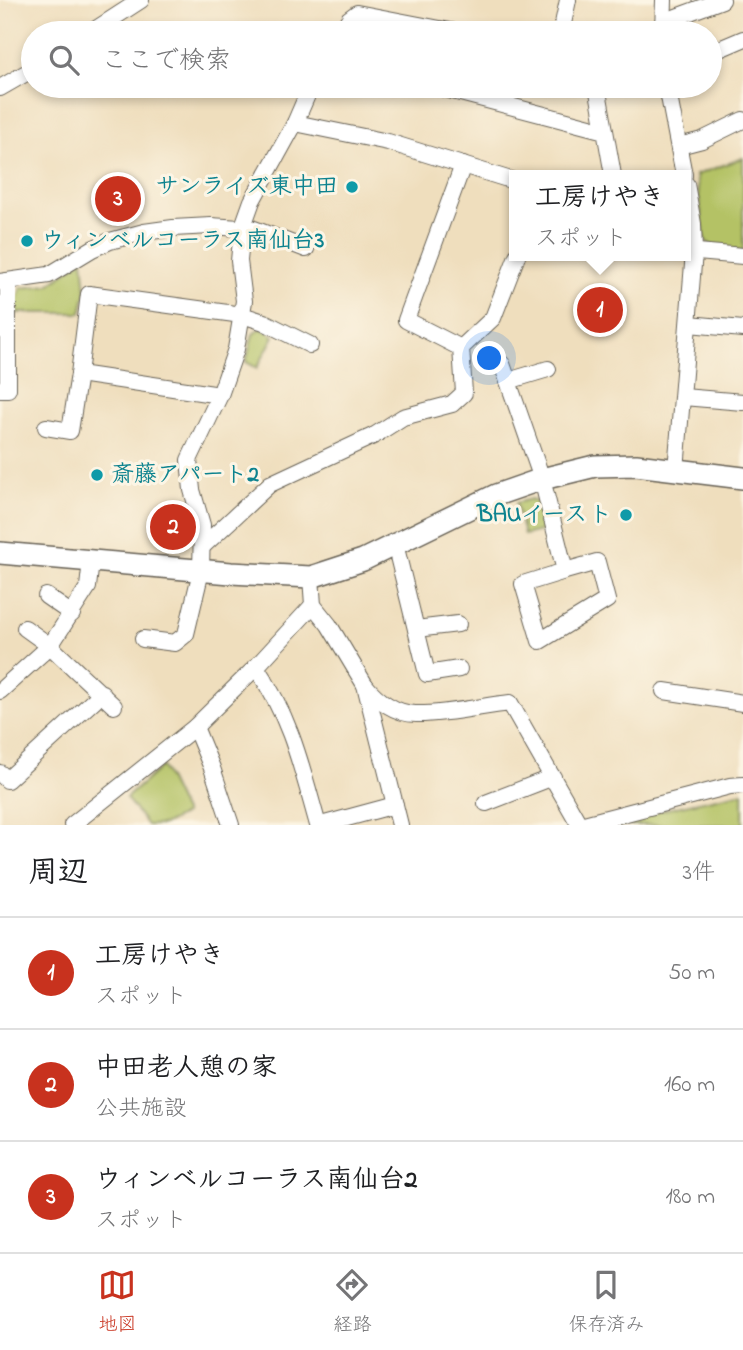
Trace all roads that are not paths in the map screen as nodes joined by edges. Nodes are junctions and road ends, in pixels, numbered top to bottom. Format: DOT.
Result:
graph roads {
  1 [pos="141,0"];
  2 [pos="568,0"];
  3 [pos="664,0"];
  4 [pos="722,0"];
  5 [pos="109,21"];
  6 [pos="348,21"];
  7 [pos="385,21"];
  8 [pos="564,21"];
  9 [pos="663,21"];
  10 [pos="678,21"];
  11 [pos="743,39"];
  12 [pos="722,48"];
  13 [pos="21,76"];
  14 [pos="0,88"];
  15 [pos="305,98"];
  16 [pos="480,98"];
  17 [pos="599,98"];
  18 [pos="669,98"];
  19 [pos="743,120"];
  20 [pos="295,123"];
  21 [pos="606,131"];
  22 [pos="679,146"];
  23 [pos="463,165"];
  24 [pos="612,170"];
  25 [pos="683,170"];
  26 [pos="509,179"];
  27 [pos="691,213"];
  28 [pos="242,229"];
  29 [pos="691,243"];
  30 [pos="306,249"];
  31 [pos="691,252"];
  32 [pos="743,256"];
  33 [pos="515,261"];
  34 [pos="690,261"];
  35 [pos="4,281"];
  36 [pos="242,315"];
  37 [pos="689,324"];
  38 [pos="743,329"];
  39 [pos="310,345"];
  40 [pos="461,348"];
  41 [pos="502,364"];
  42 [pos="548,369"];
  43 [pos="79,374"];
  44 [pos="508,381"];
  45 [pos="0,389"];
  46 [pos="220,395"];
  47 [pos="683,397"];
  48 [pos="743,402"];
  49 [pos="46,428"];
  50 [pos="677,470"];
  51 [pos="743,478"];
  52 [pos="542,480"];
  53 [pos="395,544"];
  54 [pos="202,546"];
  55 [pos="0,553"];
  56 [pos="91,561"];
  57 [pos="201,571"];
  58 [pos="565,571"];
  59 [pos="311,577"];
  60 [pos="46,596"];
  61 [pos="313,605"];
  62 [pos="72,614"];
  63 [pos="458,624"];
  64 [pos="25,628"];
  65 [pos="416,629"];
  66 [pos="143,639"];
  67 [pos="50,646"];
  68 [pos="256,667"];
  69 [pos="459,669"];
  70 [pos="365,685"];
  71 [pos="0,690"];
  72 [pos="664,691"];
  73 [pos="102,693"];
  74 [pos="743,703"];
  75 [pos="114,706"];
  76 [pos="195,727"];
  77 [pos="0,773"];
  78 [pos="553,777"];
  79 [pos="743,785"];
  80 [pos="486,803"];
  81 [pos="395,804"];
  82 [pos="579,824"];
  83 [pos="72,825"];
  84 [pos="231,825"];
  85 [pos="319,825"];
  86 [pos="400,825"];
  1 -- 5 [label="street"];
  2 -- 8 [label="street"];
  3 -- 9 [label="street"];
  4 -- 10 [label="street"];
  6 -- 7 [label="street"];
  11 -- 12 [label="street"];
  13 -- 14 [label="street"];
  15 -- 20 [label="street"];
  16 -- 21 [label="street"];
  17 -- 21 [label="street"];
  18 -- 22 [label="street"];
  19 -- 22 [label="street"];
  20 -- 23 [label="street"];
  20 -- 28 [label="street"];
  21 -- 24 [label="street"];
  22 -- 25 [label="street"];
  23 -- 26 [label="street"];
  23 -- 40 [label="street"];
  27 -- 29 [label="street"];
  28 -- 30 [label="street"];
  28 -- 35 [label="street"];
  28 -- 36 [label="street"];
  31 -- 32 [label="street"];
  33 -- 40 [label="street"];
  34 -- 37 [label="street"];
  35 -- 45 [label="street"];
  36 -- 39 [label="street"];
  36 -- 43 [label="street"];
  36 -- 46 [label="street"];
  37 -- 38 [label="street"];
  37 -- 47 [label="street"];
  40 -- 54 [label="street"];
  41 -- 44 [label="street"];
  42 -- 44 [label="street"];
  43 -- 46 [label="street"];
  43 -- 49 [label="street"];
  44 -- 52 [label="street"];
  46 -- 54 [label="street"];
  47 -- 48 [label="street"];
  47 -- 50 [label="street"];
  50 -- 51 [label="street"];
  50 -- 52 [label="street"];
  52 -- 53 [label="street"];
  52 -- 58 [label="street"];
  53 -- 59 [label="street"];
  53 -- 65 [label="street"];
  54 -- 57 [label="street"];
  55 -- 56 [label="street"];
  56 -- 57 [label="street"];
  56 -- 62 [label="street"];
  57 -- 59 [label="street"];
  57 -- 66 [label="street"];
  58 -- 58 [label="street"];
  59 -- 61 [label="street"];
  60 -- 62 [label="street"];
  61 -- 68 [label="street"];
  61 -- 70 [label="street"];
  62 -- 67 [label="street"];
  63 -- 65 [label="street"];
  64 -- 67 [label="street"];
  65 -- 69 [label="street"];
  67 -- 71 [label="street"];
  67 -- 73 [label="street"];
  68 -- 76 [label="street"];
  68 -- 85 [label="street"];
  70 -- 78 [label="street"];
  70 -- 81 [label="street"];
  72 -- 74 [label="street"];
  73 -- 75 [label="street"];
  73 -- 77 [label="street"];
  76 -- 83 [label="street"];
  76 -- 84 [label="street"];
  78 -- 80 [label="street"];
  78 -- 82 [label="street"];
  79 -- 82 [label="street"];
  81 -- 85 [label="street"];
  81 -- 86 [label="street"];
}
